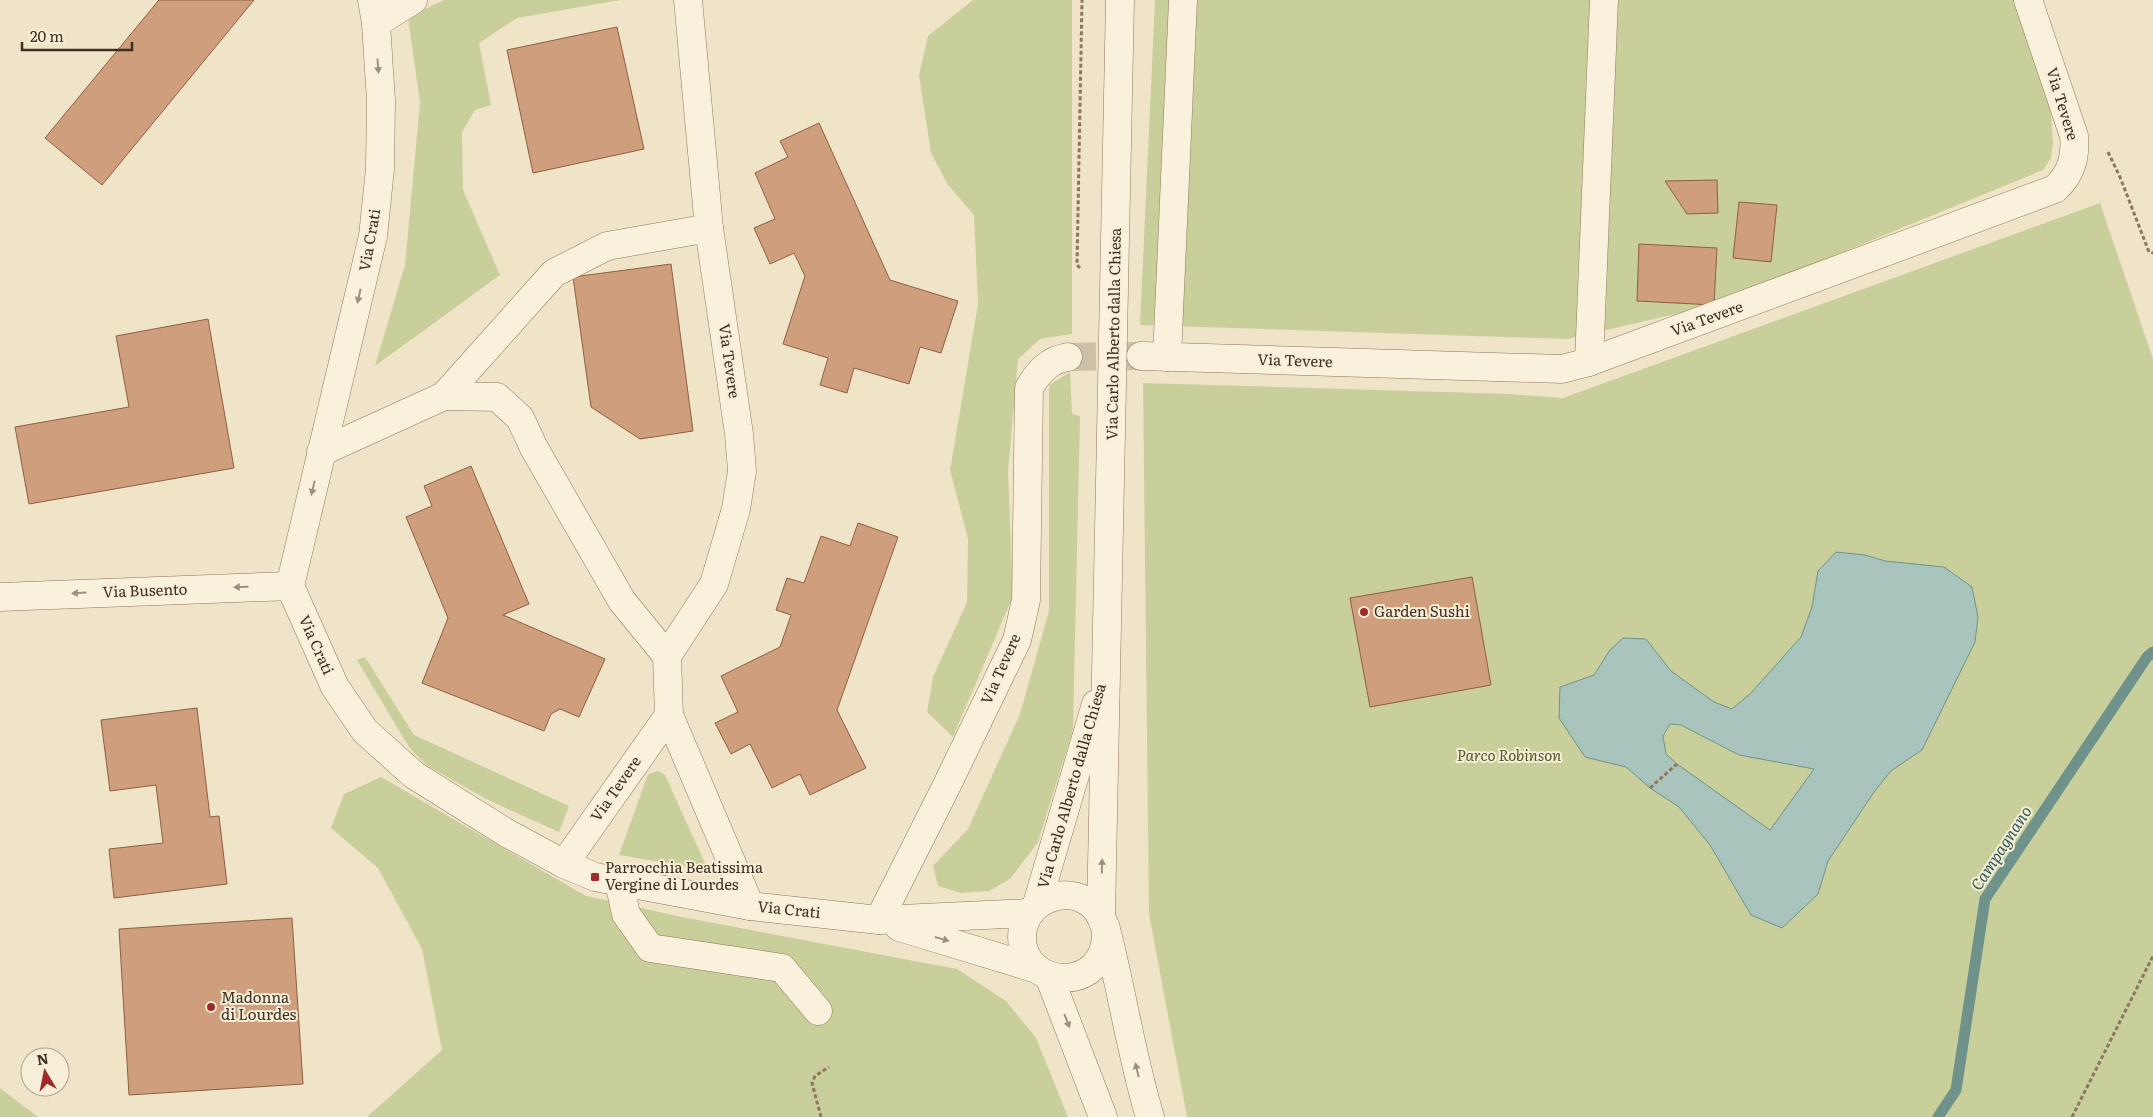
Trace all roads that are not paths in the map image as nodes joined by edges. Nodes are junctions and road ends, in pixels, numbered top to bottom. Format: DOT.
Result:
graph roads {
  1 [pos="413,0"];
  2 [pos="688,0"];
  3 [pos="1120,0"];
  4 [pos="1183,0"];
  5 [pos="1604,0"];
  6 [pos="2028,0"];
  7 [pos="373,11"];
  8 [pos="709,228"];
  9 [pos="1068,357"];
  10 [pos="1589,362"];
  11 [pos="444,396"];
  12 [pos="321,452"];
  13 [pos="290,586"];
  14 [pos="0,598"];
  15 [pos="667,656"];
  16 [pos="1107,668"];
  17 [pos="669,714"];
  18 [pos="564,864"];
  19 [pos="619,882"];
  20 [pos="750,906"];
  21 [pos="1033,909"];
  22 [pos="879,920"];
  23 [pos="1103,921"];
  24 [pos="1043,972"];
  25 [pos="818,1011"];
  26 [pos="1103,1117"];
  27 [pos="1150,1117"];
  1 -- 7 [label="street"];
  2 -- 8 [label="street, Via Tevere"];
  3 -- 16 [label="street, Via Carlo Alberto dalla Chiesa"];
  4 -- 10 [label="street, Via Tevere"];
  5 -- 10 [label="street"];
  6 -- 10 [label="street, Via Tevere"];
  7 -- 12 [label="street, Via Crati, one-way"];
  8 -- 11 [label="street"];
  8 -- 15 [label="street, Via Tevere"];
  9 -- 22 [label="street, Via Tevere"];
  11 -- 12 [label="street"];
  11 -- 15 [label="street"];
  12 -- 13 [label="street, Via Crati, one-way"];
  13 -- 14 [label="street, Via Busento, one-way"];
  13 -- 18 [label="street, Via Crati"];
  15 -- 17 [label="street"];
  16 -- 21 [label="street, Via Carlo Alberto dalla Chiesa"];
  23 -- 16 [label="street, Via Carlo Alberto dalla Chiesa, one-way"];
  17 -- 18 [label="street, Via Tevere"];
  17 -- 20 [label="street"];
  18 -- 19 [label="street, Via Crati"];
  19 -- 20 [label="street, Via Crati"];
  19 -- 25 [label="street"];
  20 -- 22 [label="street, Via Crati"];
  21 -- 22 [label="street, Via Crati"];
  21 -- 23 [label="street"];
  21 -- 24 [label="street"];
  22 -- 24 [label="street, Via Crati, one-way"];
  23 -- 24 [label="street"];
  27 -- 23 [label="street, one-way"];
  24 -- 26 [label="street, one-way"];
}
